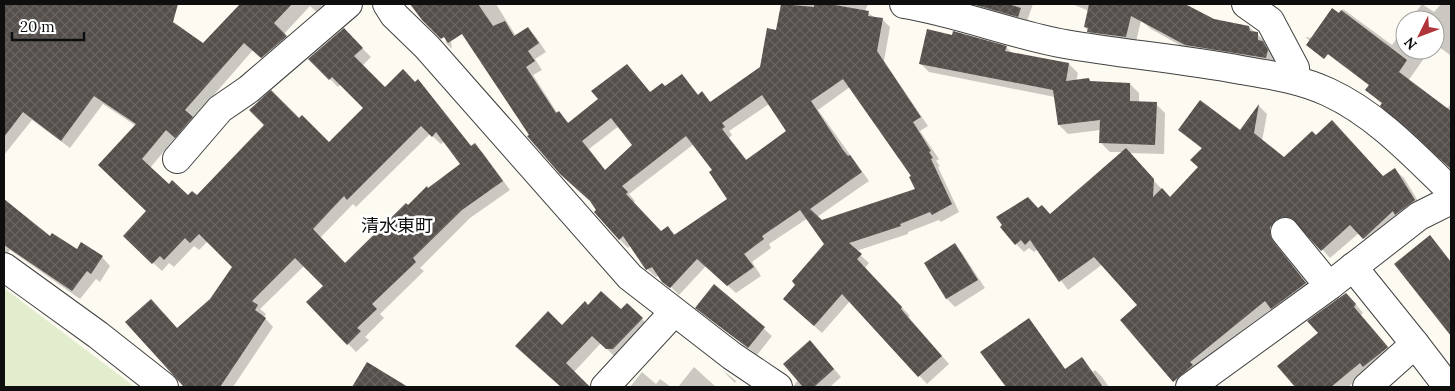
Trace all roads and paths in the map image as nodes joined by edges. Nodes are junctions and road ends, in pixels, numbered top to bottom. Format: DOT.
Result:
graph roads {
  1 [pos="348,4"];
  2 [pos="387,4"];
  3 [pos="904,4"];
  4 [pos="1246,4"];
  5 [pos="1296,79"];
  6 [pos="177,159"];
  7 [pos="1451,191"];
  8 [pos="1451,200"];
  9 [pos="1285,232"];
  10 [pos="4,267"];
  11 [pos="1354,267"];
  12 [pos="1329,286"];
  13 [pos="674,312"];
  14 [pos="1414,344"];
  15 [pos="772,386"];
  16 [pos="164,387"];
  17 [pos="605,387"];
  18 [pos="1190,387"];
  19 [pos="1367,387"];
  20 [pos="1448,387"];
  1 -- 6 [label="street"];
  2 -- 13 [label="street"];
  3 -- 5 [label="street"];
  4 -- 5 [label="street"];
  5 -- 7 [label="street"];
  8 -- 11 [label="street"];
  9 -- 12 [label="street"];
  10 -- 16 [label="street"];
  11 -- 12 [label="street"];
  11 -- 14 [label="street"];
  12 -- 18 [label="street"];
  13 -- 15 [label="street"];
  13 -- 17 [label="street"];
  14 -- 19 [label="street"];
  14 -- 20 [label="street"];
}
